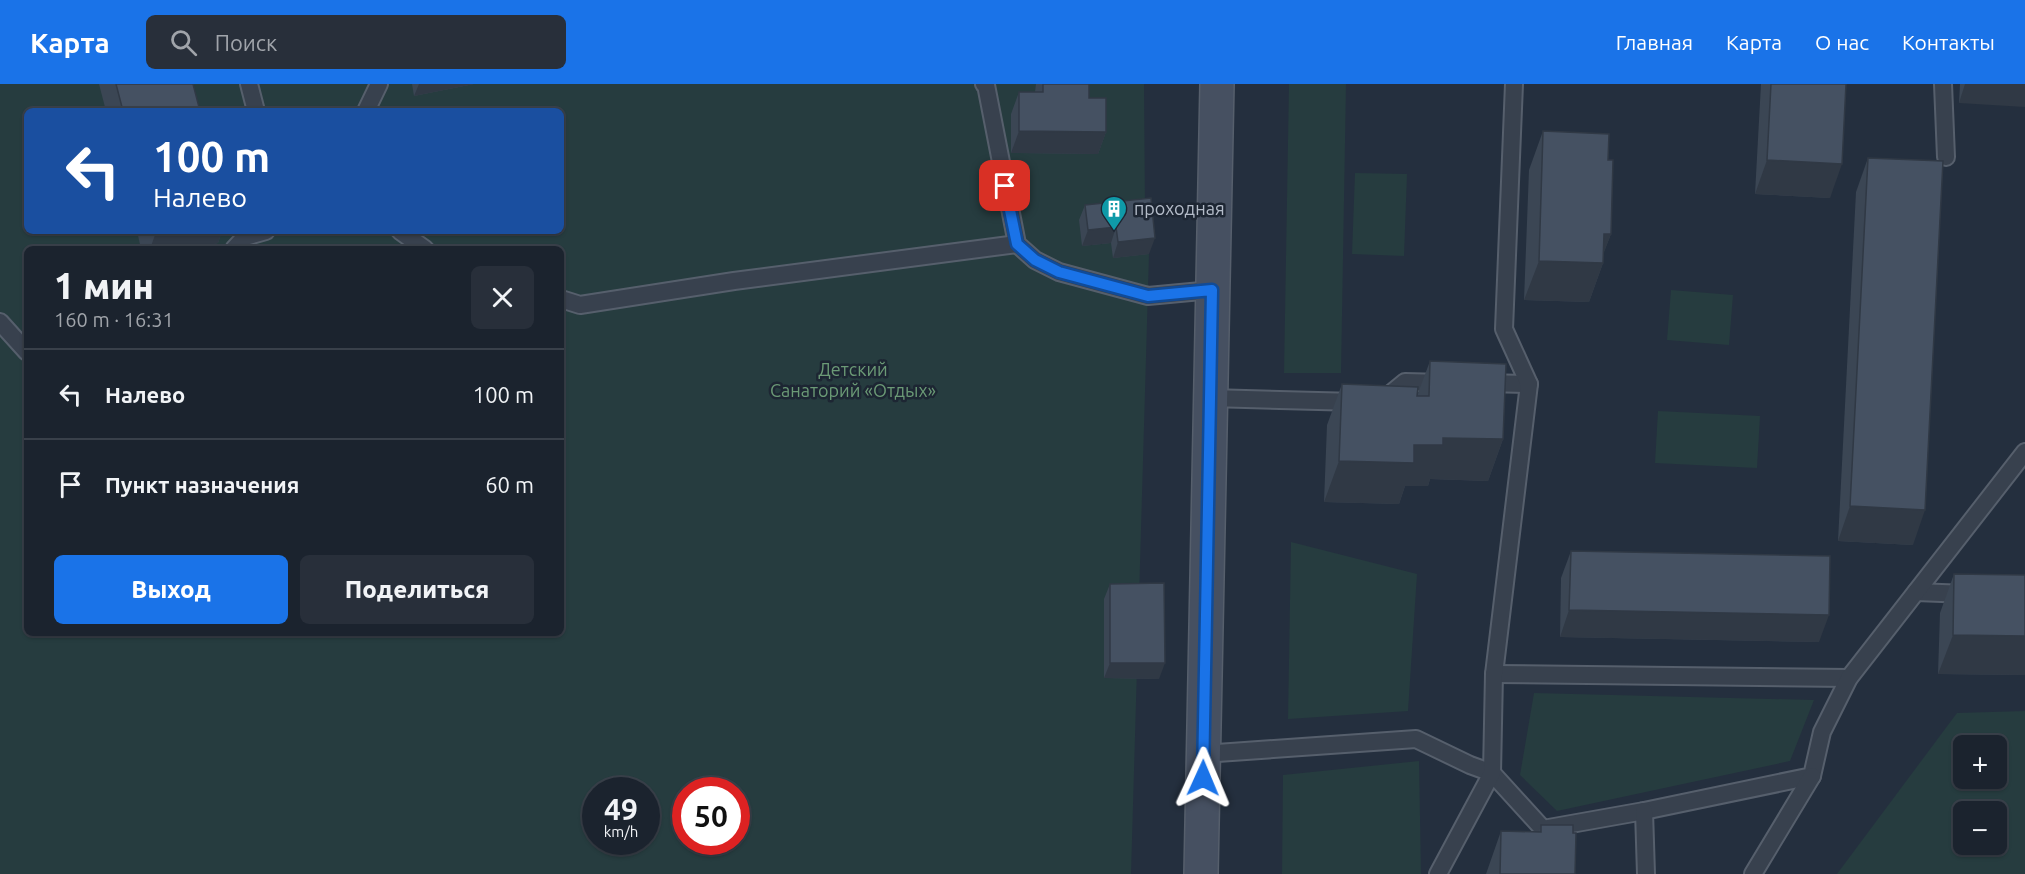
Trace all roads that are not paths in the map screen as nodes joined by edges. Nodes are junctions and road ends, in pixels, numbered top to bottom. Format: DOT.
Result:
graph roads {
  1 [pos="249,84"];
  2 [pos="379,84"];
  3 [pos="984,84"];
  4 [pos="1217,84"];
  5 [pos="1514,84"];
  6 [pos="1943,84"];
  7 [pos="255,108"];
  8 [pos="367,108"];
  9 [pos="1946,157"];
  10 [pos="256,234"];
  11 [pos="404,234"];
  12 [pos="1017,244"];
  13 [pos="237,246"];
  14 [pos="421,246"];
  15 [pos="1212,290"];
  16 [pos="564,300"];
  17 [pos="0,322"];
  18 [pos="24,349"];
  19 [pos="1529,384"];
  20 [pos="1210,398"];
  21 [pos="2025,452"];
  22 [pos="1916,592"];
  23 [pos="1981,594"];
  24 [pos="1494,674"];
  25 [pos="1849,678"];
  26 [pos="1203,754"];
  27 [pos="1491,773"];
  28 [pos="1812,776"];
  29 [pos="1644,811"];
  30 [pos="1201,874"];
  31 [pos="1438,874"];
  32 [pos="1646,874"];
  33 [pos="1753,874"];
  1 -- 7 [label="lane"];
  2 -- 8 [label="lane"];
  3 -- 12 [label="lane"];
  4 -- 15 [label="main road"];
  5 -- 19 [label="lane"];
  6 -- 9 [label="lane"];
  10 -- 13 [label="lane"];
  11 -- 14 [label="lane"];
  12 -- 15 [label="lane"];
  12 -- 16 [label="lane"];
  15 -- 20 [label="main road"];
  17 -- 18 [label="lane"];
  19 -- 20 [label="lane"];
  19 -- 24 [label="lane"];
  20 -- 26 [label="main road"];
  21 -- 22 [label="lane"];
  22 -- 23 [label="lane"];
  22 -- 25 [label="lane"];
  24 -- 25 [label="lane"];
  24 -- 27 [label="lane"];
  25 -- 28 [label="lane"];
  26 -- 27 [label="lane"];
  26 -- 30 [label="main road"];
  27 -- 29 [label="lane"];
  27 -- 31 [label="lane"];
  28 -- 29 [label="lane"];
  28 -- 33 [label="lane"];
  29 -- 32 [label="lane"];
}
